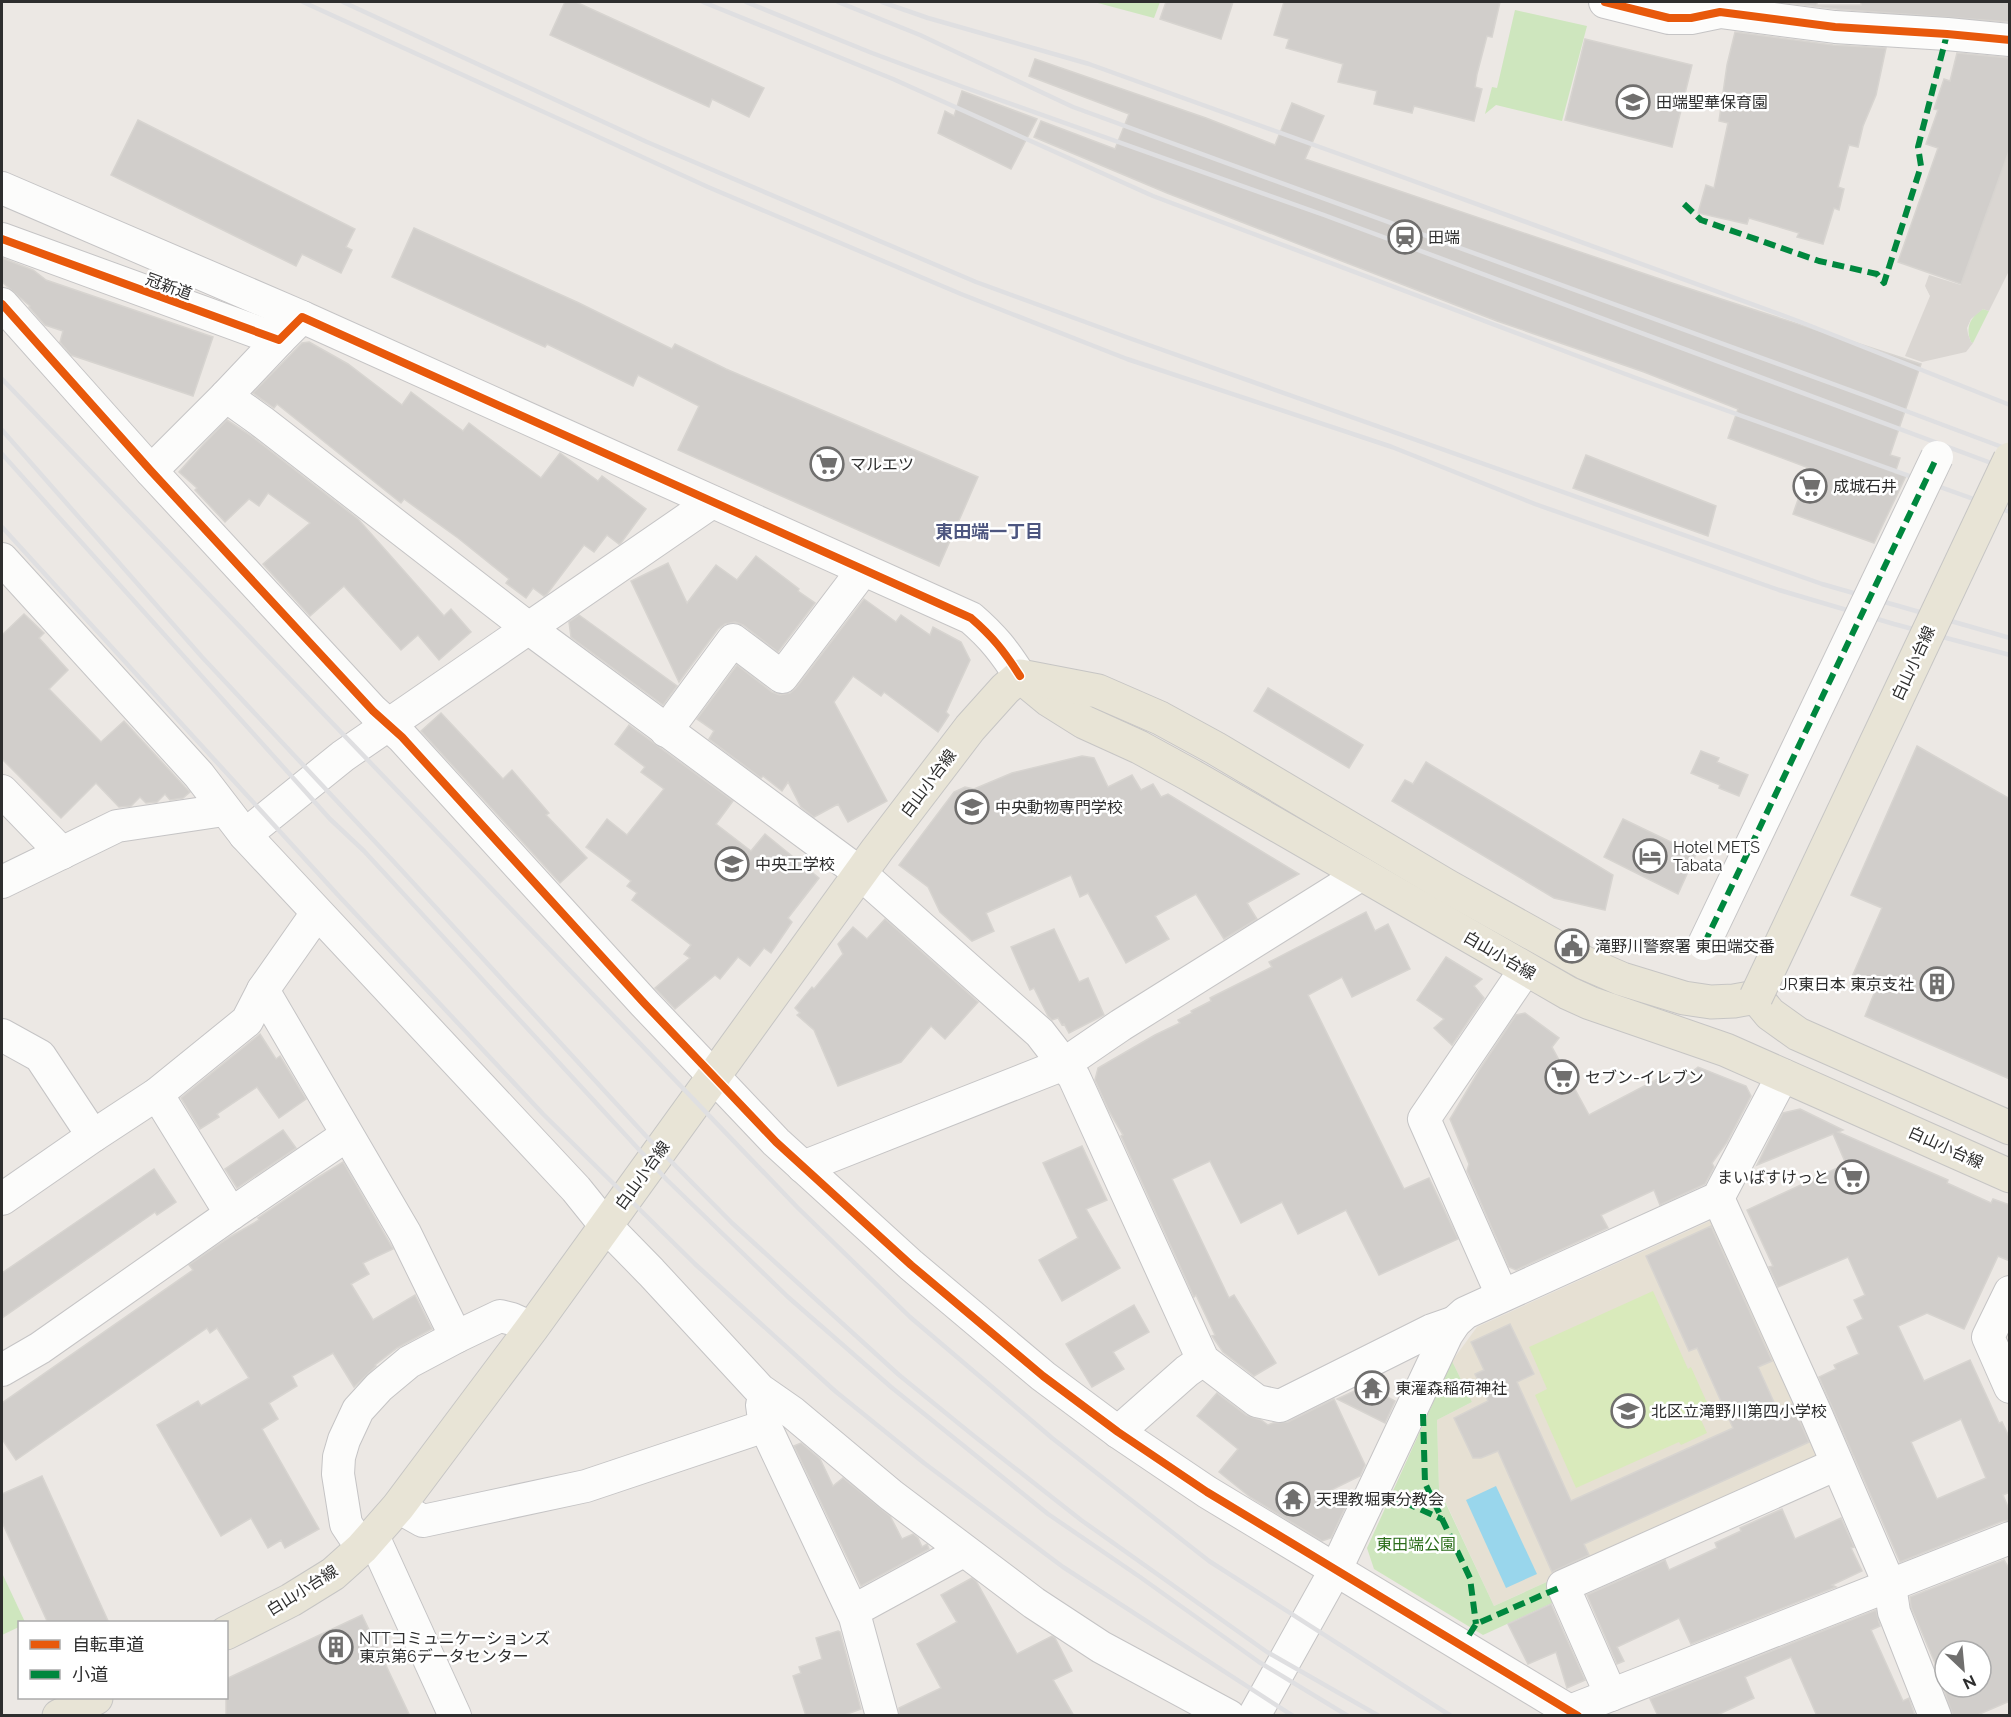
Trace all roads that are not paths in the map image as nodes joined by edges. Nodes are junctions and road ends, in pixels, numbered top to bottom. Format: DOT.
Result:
graph roads {
  1 [pos="1605,2"];
  2 [pos="2010,40"];
  3 [pos="2,188"];
  4 [pos="2,239"];
  5 [pos="2,304"];
  6 [pos="311,321"];
  7 [pos="279,340"];
  8 [pos="226,396"];
  9 [pos="1937,457"];
  10 [pos="2010,459"];
  11 [pos="151,471"];
  12 [pos="712,502"];
  13 [pos="2,559"];
  14 [pos="863,570"];
  15 [pos="527,627"];
  16 [pos="1020,676"];
  17 [pos="387,724"];
  18 [pos="666,731"];
  19 [pos="2,791"];
  20 [pos="224,810"];
  21 [pos="244,835"];
  22 [pos="62,853"];
  23 [pos="860,873"];
  24 [pos="1362,874"];
  25 [pos="2,882"];
  26 [pos="316,913"];
  27 [pos="1704,944"];
  28 [pos="1525,970"];
  29 [pos="263,990"];
  30 [pos="1756,997"];
  31 [pos="2,1035"];
  32 [pos="1064,1064"];
  33 [pos="1783,1075"];
  34 [pos="713,1077"];
  35 [pos="157,1094"];
  36 [pos="2010,1128"];
  37 [pos="347,1135"];
  38 [pos="93,1136"];
  39 [pos="803,1167"];
  40 [pos="2010,1176"];
  41 [pos="1718,1198"];
  42 [pos="2,1199"];
  43 [pos="231,1214"];
  44 [pos="605,1225"];
  45 [pos="2010,1292"];
  46 [pos="1502,1295"];
  47 [pos="1455,1322"];
  48 [pos="532,1328"];
  49 [pos="456,1337"];
  50 [pos="1203,1360"];
  51 [pos="2,1370"];
  52 [pos="2010,1387"];
  53 [pos="760,1390"];
  54 [pos="765,1425"];
  55 [pos="1118,1432"];
  56 [pos="1837,1464"];
  57 [pos="398,1507"];
  58 [pos="2010,1538"];
  59 [pos="368,1542"];
  60 [pos="963,1551"];
  61 [pos="1336,1569"];
  62 [pos="1890,1586"];
  63 [pos="853,1611"];
  64 [pos="228,1632"];
  65 [pos="1611,1695"];
  66 [pos="94,1699"];
  67 [pos="1574,1713"];
  68 [pos="59,1716"];
  69 [pos="455,1716"];
  70 [pos="882,1716"];
  71 [pos="1229,1716"];
  72 [pos="1254,1716"];
  73 [pos="1935,1716"];
  1 -- 2 [label="street"];
  3 -- 6 [label="street"];
  4 -- 7 [label="street, 冠新道"];
  5 -- 11 [label="street"];
  6 -- 7 [label="street"];
  6 -- 12 [label="street"];
  7 -- 8 [label="street"];
  8 -- 11 [label="street"];
  8 -- 15 [label="street"];
  9 -- 27 [label="street, bridge"];
  10 -- 30 [label="main road, 白山小台線, bridge"];
  11 -- 17 [label="street"];
  12 -- 14 [label="street"];
  12 -- 15 [label="street"];
  13 -- 20 [label="street"];
  14 -- 16 [label="street"];
  14 -- 18 [label="street"];
  15 -- 17 [label="street"];
  15 -- 18 [label="street"];
  16 -- 23 [label="main road, 白山小台線"];
  16 -- 24 [label="main road, 白山小台線"];
  16 -- 30 [label="main road, 白山小台線"];
  17 -- 21 [label="street"];
  17 -- 34 [label="street"];
  18 -- 23 [label="street"];
  19 -- 22 [label="street"];
  20 -- 21 [label="street"];
  20 -- 22 [label="street"];
  21 -- 26 [label="street"];
  22 -- 25 [label="street"];
  23 -- 32 [label="street"];
  23 -- 34 [label="main road, 白山小台線"];
  24 -- 28 [label="main road, 白山小台線"];
  24 -- 32 [label="street"];
  26 -- 29 [label="street"];
  26 -- 44 [label="street"];
  28 -- 33 [label="main road, 白山小台線"];
  28 -- 46 [label="street"];
  29 -- 35 [label="street"];
  29 -- 37 [label="street"];
  30 -- 36 [label="main road"];
  31 -- 38 [label="street"];
  32 -- 39 [label="street"];
  32 -- 50 [label="street"];
  33 -- 40 [label="main road, 白山小台線"];
  33 -- 41 [label="street"];
  34 -- 39 [label="street"];
  34 -- 44 [label="main road, 白山小台線"];
  35 -- 38 [label="street"];
  35 -- 43 [label="street"];
  37 -- 43 [label="street"];
  37 -- 49 [label="street"];
  38 -- 42 [label="street"];
  39 -- 55 [label="street"];
  41 -- 46 [label="street"];
  41 -- 56 [label="street"];
  43 -- 51 [label="street"];
  44 -- 48 [label="main road, 白山小台線"];
  44 -- 53 [label="street"];
  45 -- 52 [label="street"];
  46 -- 47 [label="street"];
  47 -- 50 [label="street"];
  47 -- 61 [label="street"];
  48 -- 49 [label="street"];
  48 -- 57 [label="main road, 白山小台線"];
  49 -- 59 [label="street"];
  50 -- 55 [label="street"];
  53 -- 54 [label="street"];
  53 -- 60 [label="street"];
  54 -- 57 [label="street"];
  54 -- 63 [label="street"];
  55 -- 61 [label="street"];
  56 -- 62 [label="street"];
  56 -- 65 [label="street"];
  57 -- 59 [label="main road, 白山小台線"];
  58 -- 62 [label="street"];
  59 -- 64 [label="main road, 白山小台線"];
  59 -- 69 [label="street"];
  60 -- 63 [label="street"];
  60 -- 71 [label="street"];
  61 -- 67 [label="street"];
  61 -- 72 [label="street"];
  62 -- 65 [label="street"];
  62 -- 73 [label="street"];
  63 -- 70 [label="street"];
  65 -- 67 [label="street"];
  66 -- 68 [label="main road"];
}
